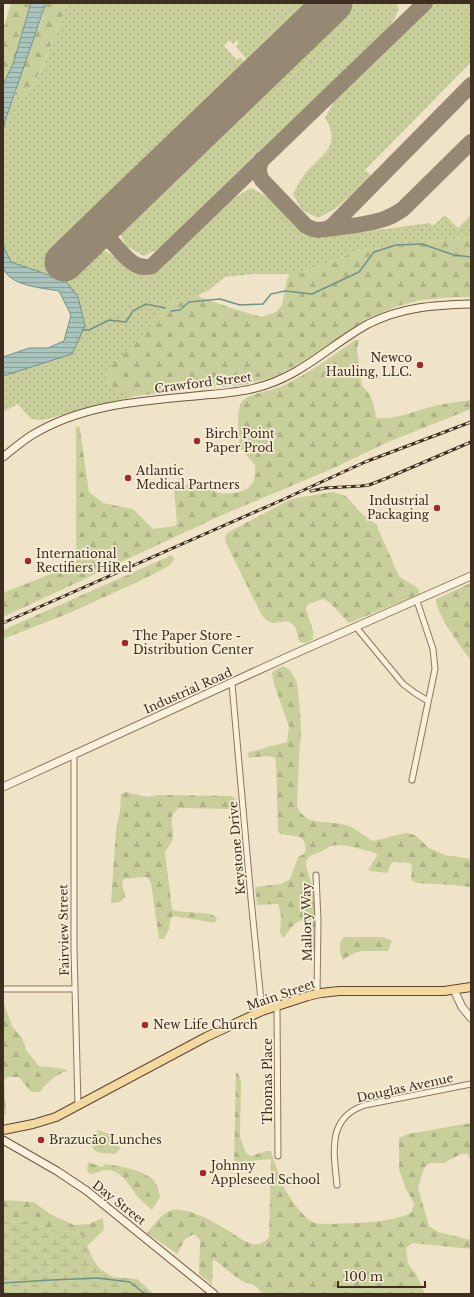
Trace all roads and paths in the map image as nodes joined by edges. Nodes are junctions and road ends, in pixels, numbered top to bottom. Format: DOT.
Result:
graph roads {
  1 [pos="471,304"];
  2 [pos="3,457"];
  3 [pos="471,576"];
  4 [pos="417,601"];
  5 [pos="356,627"];
  6 [pos="232,684"];
  7 [pos="428,701"];
  8 [pos="74,754"];
  9 [pos="412,780"];
  10 [pos="3,787"];
  11 [pos="316,874"];
  12 [pos="471,987"];
  13 [pos="75,988"];
  14 [pos="3,989"];
  15 [pos="454,990"];
  16 [pos="317,994"];
  17 [pos="277,1007"];
  18 [pos="262,1012"];
  19 [pos="471,1018"];
  20 [pos="471,1084"];
  21 [pos="78,1106"];
  22 [pos="3,1130"];
  23 [pos="3,1140"];
  24 [pos="278,1156"];
  25 [pos="337,1185"];
  26 [pos="214,1294"];
  1 -- 2 [label="main road, Crawford Street"];
  3 -- 4 [label="main road, Industrial Road"];
  4 -- 5 [label="main road, Industrial Road"];
  4 -- 7 [label="street"];
  5 -- 6 [label="main road, Industrial Road"];
  5 -- 7 [label="street"];
  6 -- 8 [label="main road, Industrial Road"];
  6 -- 18 [label="street, Keystone Drive"];
  7 -- 9 [label="street"];
  8 -- 10 [label="main road, Industrial Road"];
  8 -- 13 [label="street, Fairview Street"];
  11 -- 16 [label="street, Mallory Way"];
  12 -- 15 [label="main road, Main Street"];
  13 -- 14 [label="street"];
  13 -- 21 [label="street, Fairview Street"];
  15 -- 16 [label="main road, Main Street"];
  15 -- 19 [label="main road"];
  16 -- 17 [label="main road, Main Street"];
  17 -- 18 [label="main road, Main Street"];
  17 -- 24 [label="street, Thomas Place"];
  18 -- 21 [label="main road, Main Street"];
  20 -- 25 [label="street, Douglas Avenue"];
  21 -- 22 [label="main road, Main Street"];
  23 -- 26 [label="main road, Day Street"];
}
